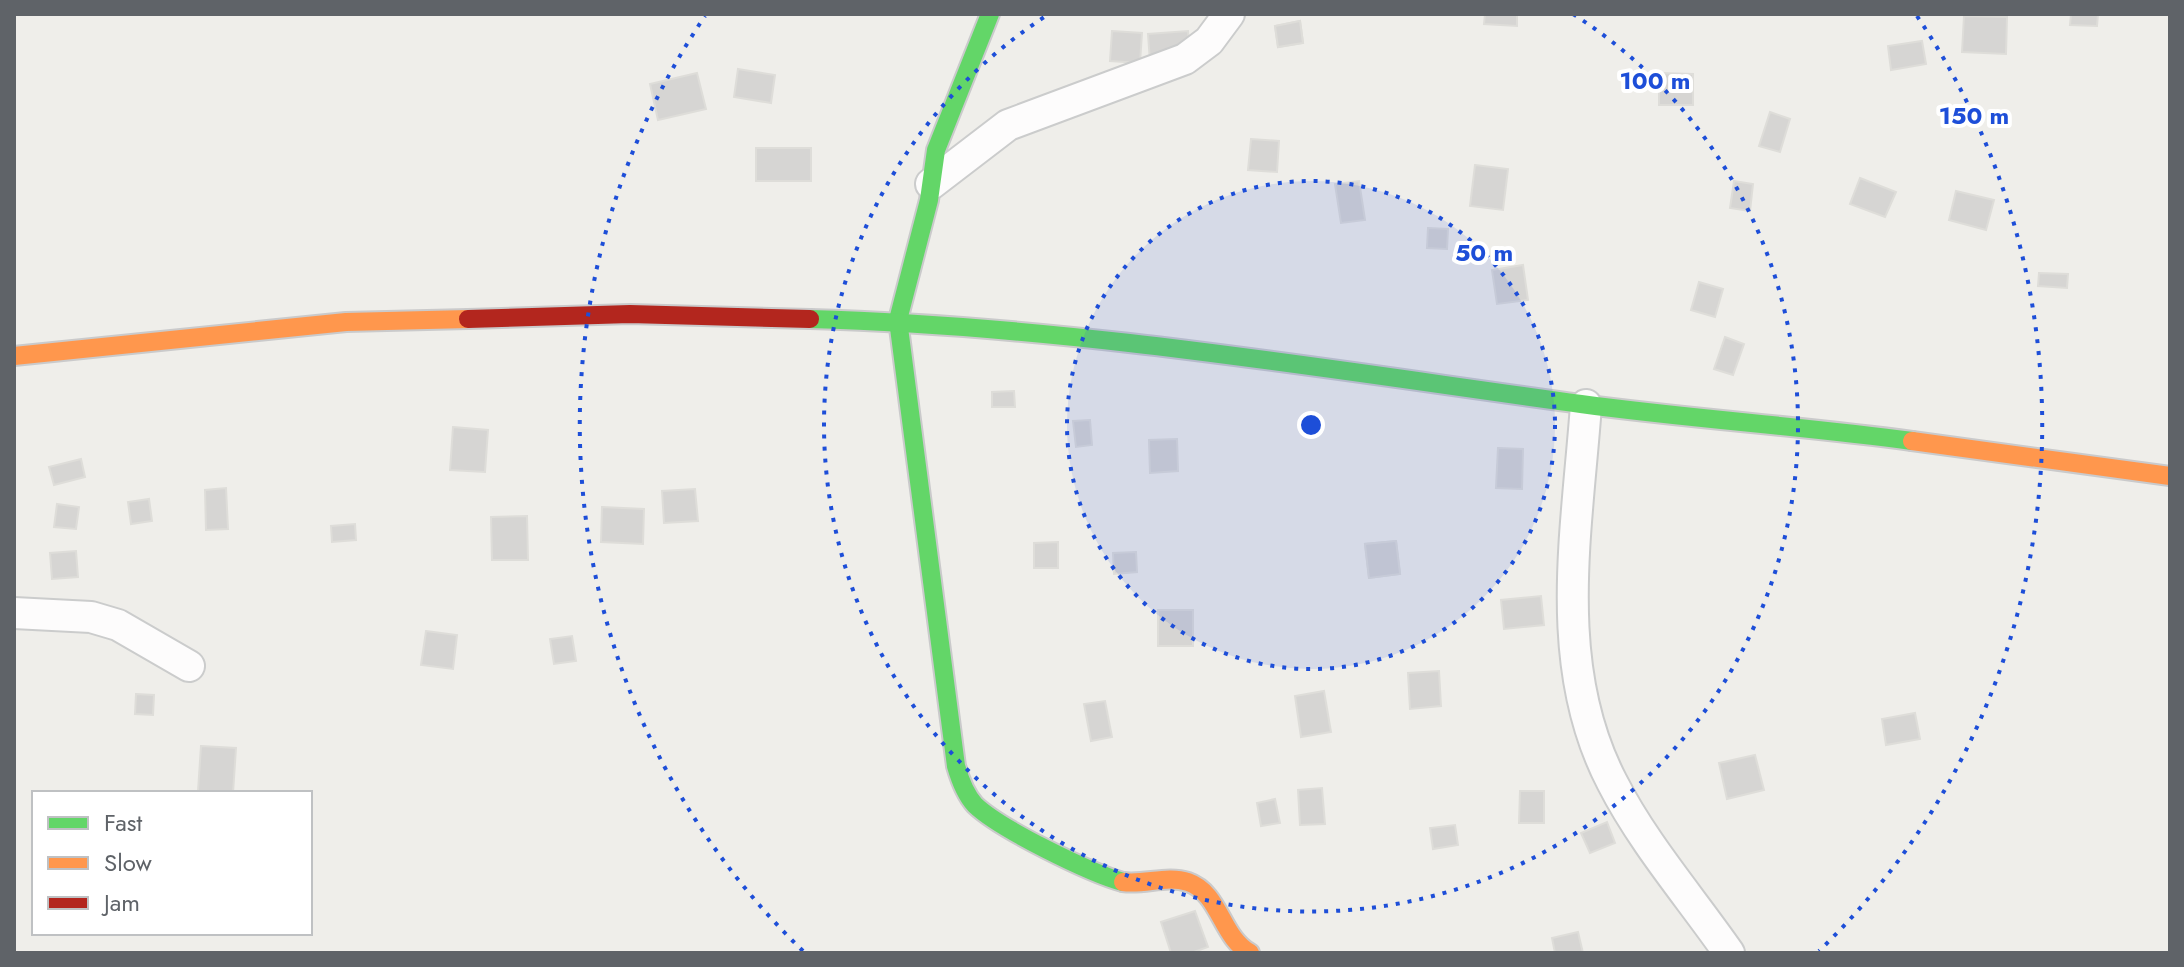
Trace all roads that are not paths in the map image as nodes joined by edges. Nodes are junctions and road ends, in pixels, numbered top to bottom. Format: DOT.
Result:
graph roads {
  1 [pos="990,14"];
  2 [pos="1229,14"];
  3 [pos="931,184"];
  4 [pos="898,320"];
  5 [pos="14,356"];
  6 [pos="1586,405"];
  7 [pos="2170,476"];
  8 [pos="14,613"];
  9 [pos="189,666"];
  10 [pos="1250,953"];
  11 [pos="1729,953"];
  1 -- 3 [label="street"];
  2 -- 3 [label="street"];
  3 -- 4 [label="street"];
  4 -- 5 [label="street"];
  4 -- 6 [label="street"];
  4 -- 10 [label="street"];
  6 -- 7 [label="street"];
  6 -- 11 [label="street"];
  8 -- 9 [label="street"];
}
